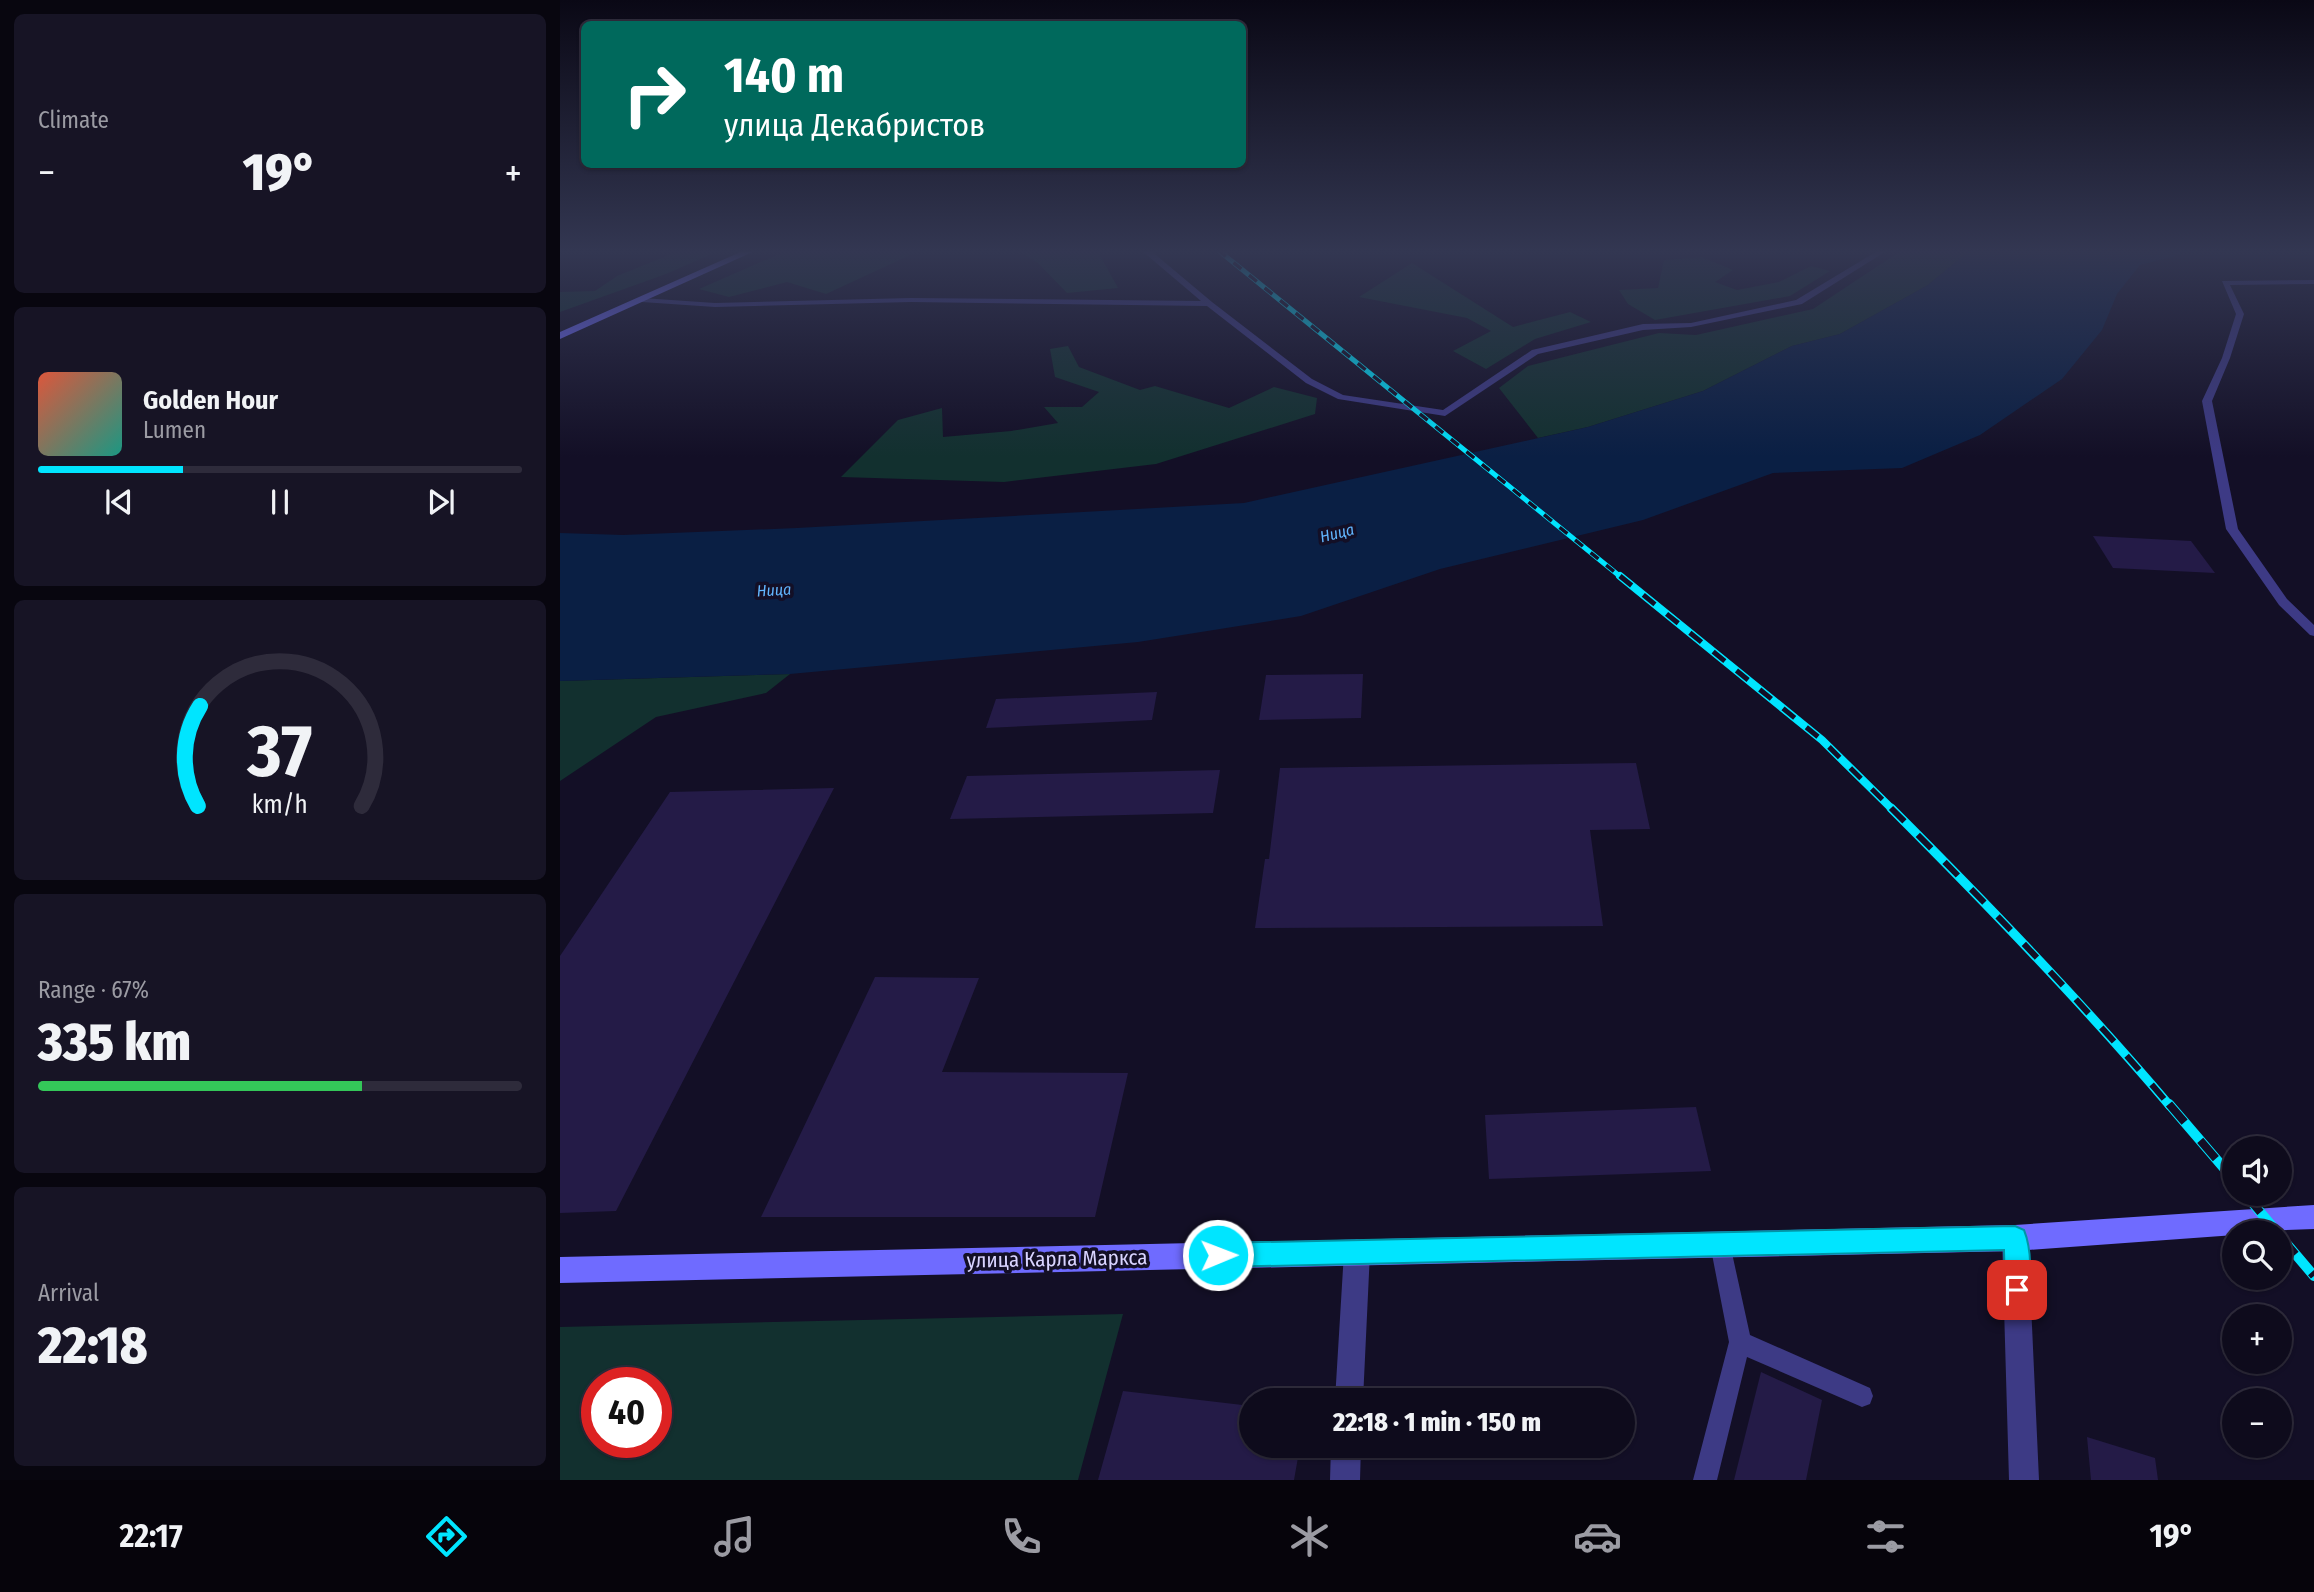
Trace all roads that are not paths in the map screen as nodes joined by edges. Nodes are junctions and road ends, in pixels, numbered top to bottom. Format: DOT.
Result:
graph roads {
  1 [pos="599,319"];
  2 [pos="1228,319"];
  3 [pos="1719,319"];
  4 [pos="2238,319"];
  5 [pos="560,336"];
  6 [pos="2314,632"];
  7 [pos="2314,1217"];
  8 [pos="2015,1238"];
  9 [pos="1720,1244"];
  10 [pos="1357,1252"];
  11 [pos="560,1270"];
  12 [pos="1740,1342"];
  13 [pos="1350,1388"];
  14 [pos="1863,1396"];
  15 [pos="1346,1458"];
  16 [pos="1345,1480"];
  17 [pos="1704,1480"];
  18 [pos="2024,1480"];
  1 -- 5 [label="street"];
  2 -- 3 [label="lane"];
  4 -- 6 [label="lane"];
  7 -- 8 [label="street, улица Карла Маркса"];
  8 -- 9 [label="street, улица Карла Маркса"];
  8 -- 18 [label="street"];
  9 -- 10 [label="street, улица Карла Маркса"];
  9 -- 12 [label="lane"];
  10 -- 11 [label="street, улица Карла Маркса"];
  10 -- 13 [label="street"];
  12 -- 14 [label="lane"];
  12 -- 17 [label="lane"];
  15 -- 16 [label="street"];
}
